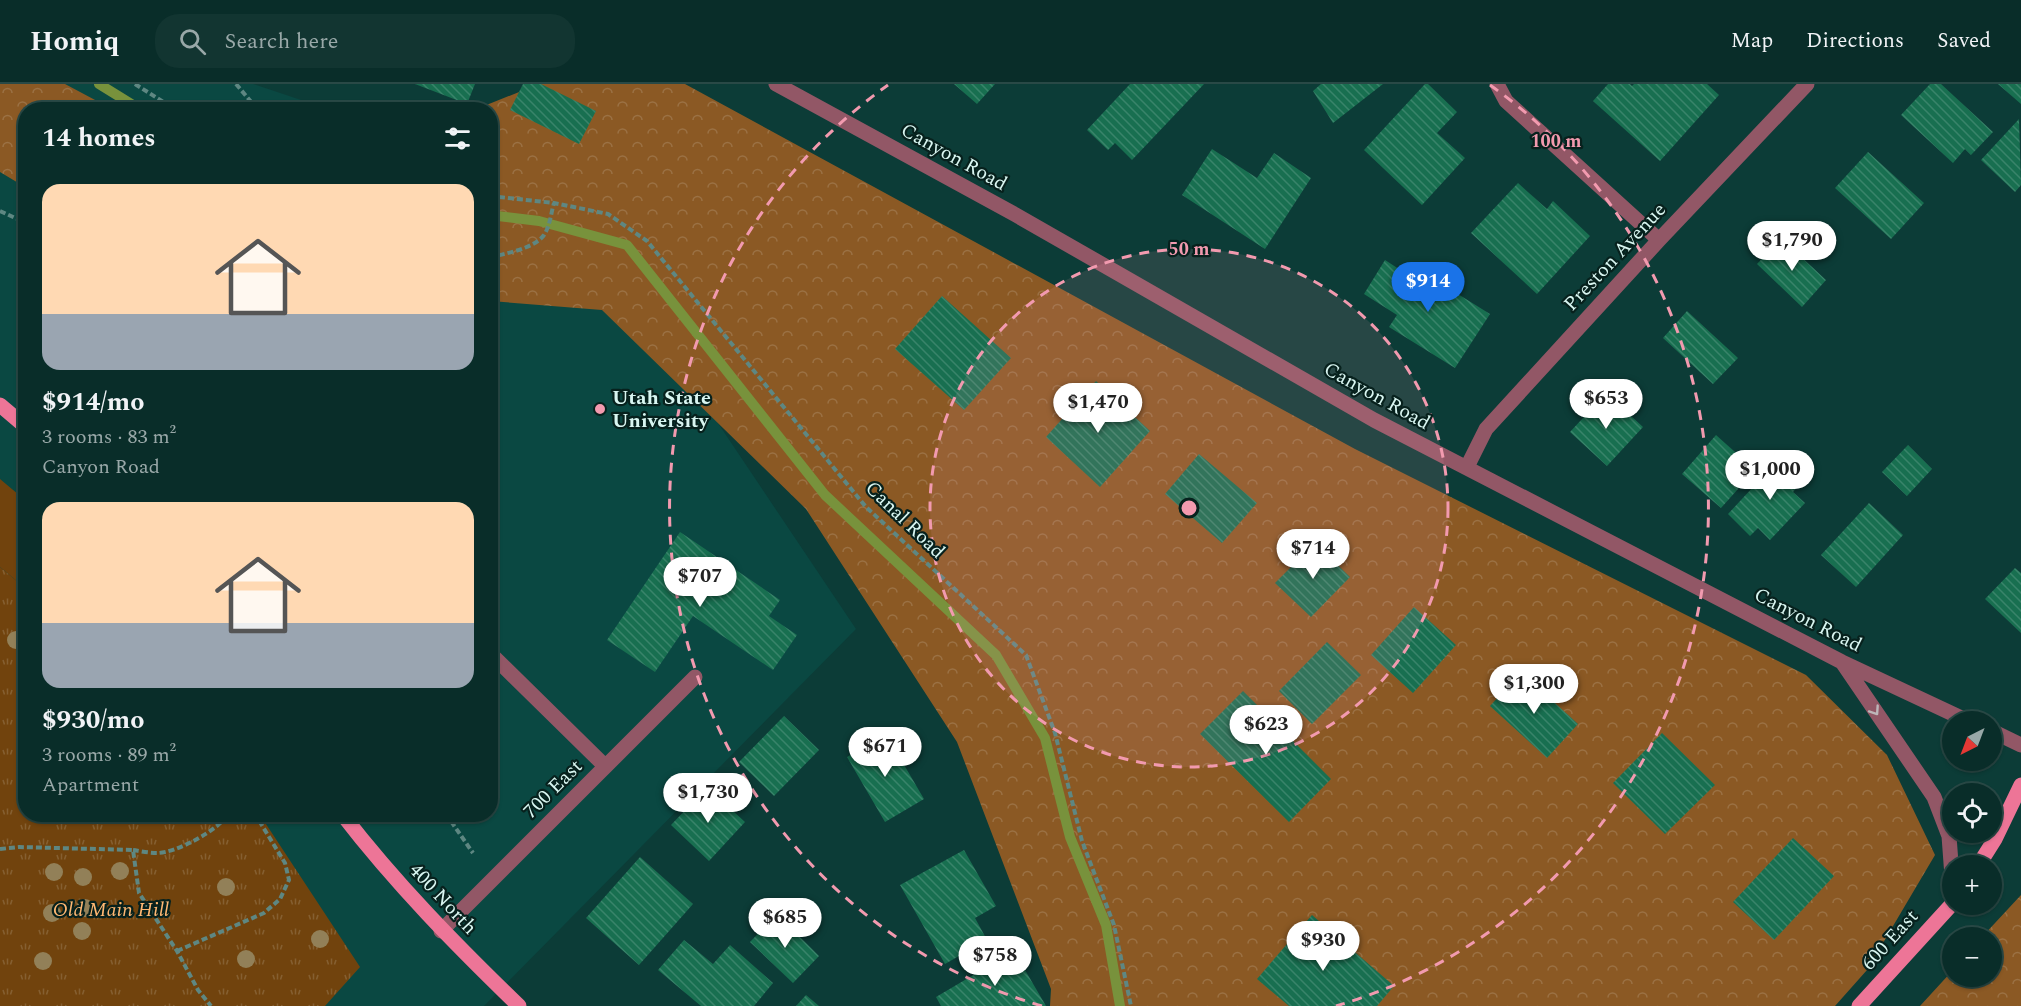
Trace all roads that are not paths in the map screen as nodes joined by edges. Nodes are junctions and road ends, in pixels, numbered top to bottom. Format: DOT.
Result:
graph roads {
  1 [pos="776,84"];
  2 [pos="1497,84"];
  3 [pos="1807,84"];
  4 [pos="1659,240"];
  5 [pos="0,405"];
  6 [pos="18,420"];
  7 [pos="1467,467"];
  8 [pos="498,661"];
  9 [pos="1842,662"];
  10 [pos="695,677"];
  11 [pos="1947,711"];
  12 [pos="2002,736"];
  13 [pos="2021,745"];
  14 [pos="605,766"];
  15 [pos="2021,785"];
  16 [pos="348,822"];
  17 [pos="1950,855"];
  18 [pos="1984,855"];
  19 [pos="1942,915"];
  20 [pos="441,931"];
  21 [pos="519,1006"];
  22 [pos="1859,1006"];
  1 -- 7 [label="street, Canyon Road"];
  2 -- 4 [label="street"];
  3 -- 4 [label="street, Preston Avenue"];
  4 -- 7 [label="street, Preston Avenue"];
  5 -- 6 [label="main road"];
  7 -- 9 [label="street, Canyon Road"];
  8 -- 14 [label="street"];
  9 -- 11 [label="street, Canyon Road"];
  9 -- 17 [label="street, one-way"];
  10 -- 14 [label="street, 700 East"];
  12 -- 13 [label="street"];
  14 -- 20 [label="street, 700 East"];
  15 -- 18 [label="main road"];
  16 -- 20 [label="main road, 400 North"];
  19 -- 22 [label="main road, 600 East"];
  20 -- 21 [label="main road, 400 North"];
}
